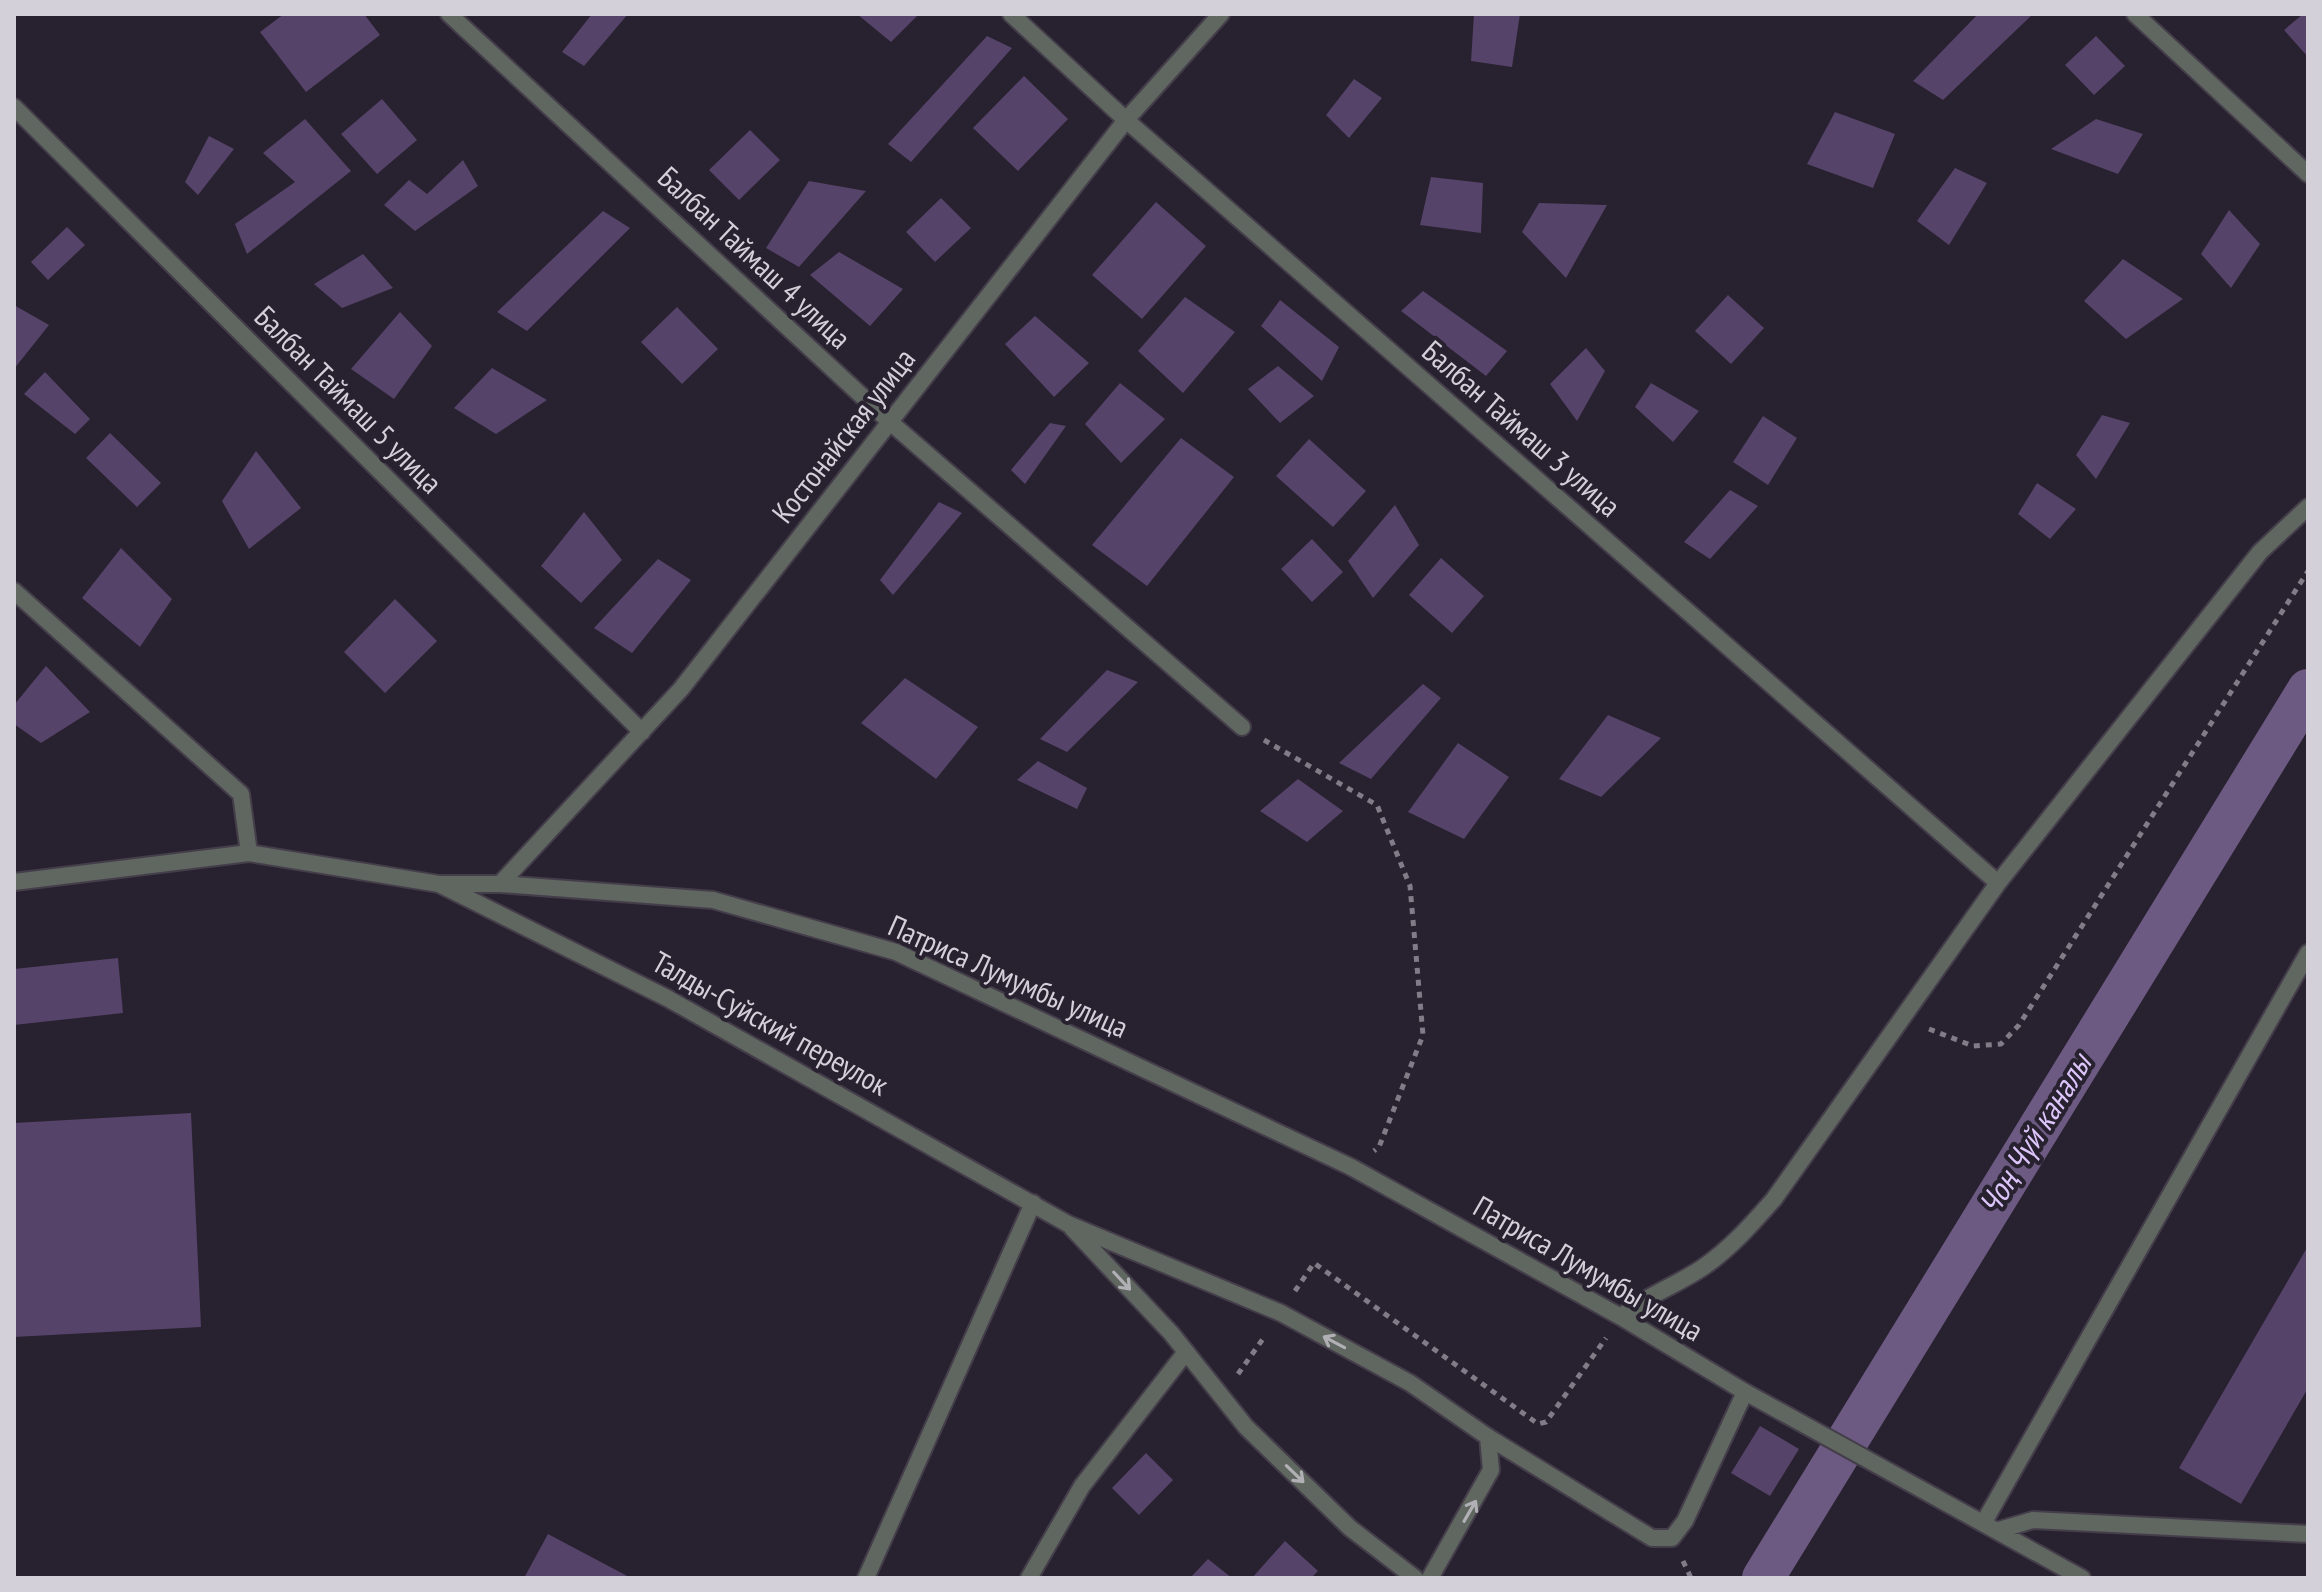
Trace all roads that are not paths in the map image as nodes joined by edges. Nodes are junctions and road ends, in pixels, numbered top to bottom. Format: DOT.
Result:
graph roads {
  1 [pos="449,14"];
  2 [pos="1011,14"];
  3 [pos="1221,14"];
  4 [pos="2135,14"];
  5 [pos="14,107"];
  6 [pos="1126,120"];
  7 [pos="2308,174"];
  8 [pos="890,422"];
  9 [pos="2308,507"];
  10 [pos="14,591"];
  11 [pos="1242,727"];
  12 [pos="642,732"];
  13 [pos="249,853"];
  14 [pos="14,882"];
  15 [pos="1998,883"];
  16 [pos="439,884"];
  17 [pos="500,884"];
  18 [pos="2308,953"];
  19 [pos="1033,1203"];
  20 [pos="1068,1224"];
  21 [pos="1621,1317"];
  22 [pos="1186,1352"];
  23 [pos="1753,1395"];
  24 [pos="1488,1437"];
  25 [pos="1992,1526"];
  26 [pos="2308,1534"];
  27 [pos="866,1578"];
  28 [pos="1029,1578"];
  29 [pos="1415,1578"];
  30 [pos="1430,1578"];
  31 [pos="2082,1578"];
  1 -- 8 [label="street, Балбан Таймаш 4 улица"];
  2 -- 6 [label="street, Балбан Таймаш 3 улица"];
  3 -- 6 [label="street, Костонайская улица"];
  4 -- 7 [label="street"];
  5 -- 12 [label="street, Балбан Таймаш 5 улица"];
  6 -- 8 [label="street, Костонайская улица"];
  6 -- 15 [label="street, Балбан Таймаш 3 улица"];
  8 -- 11 [label="street, Балбан Таймаш 4 улица"];
  8 -- 12 [label="street, Костонайская улица"];
  9 -- 15 [label="street"];
  10 -- 13 [label="street"];
  12 -- 17 [label="street, Костонайская улица"];
  13 -- 14 [label="street, Патриса Лумумбы улица"];
  13 -- 16 [label="street, Патриса Лумумбы улица"];
  15 -- 21 [label="street"];
  16 -- 17 [label="street, Патриса Лумумбы улица"];
  16 -- 19 [label="street, Талды-Суйский переулок"];
  17 -- 21 [label="street, Патриса Лумумбы улица"];
  18 -- 25 [label="street"];
  19 -- 20 [label="street, Талды-Суйский переулок"];
  19 -- 27 [label="street"];
  20 -- 22 [label="street, Талды-Суйский переулок, one-way"];
  24 -- 20 [label="street, Талды-Суйский переулок, one-way"];
  21 -- 23 [label="street, Патриса Лумумбы улица"];
  22 -- 28 [label="street"];
  22 -- 29 [label="street, Талды-Суйский переулок, one-way"];
  23 -- 24 [label="street, Талды-Суйский переулок"];
  23 -- 25 [label="street, Патриса Лумумбы улица"];
  30 -- 24 [label="street, one-way"];
  25 -- 26 [label="street"];
  25 -- 31 [label="street, Патриса Лумумбы улица"];
}
